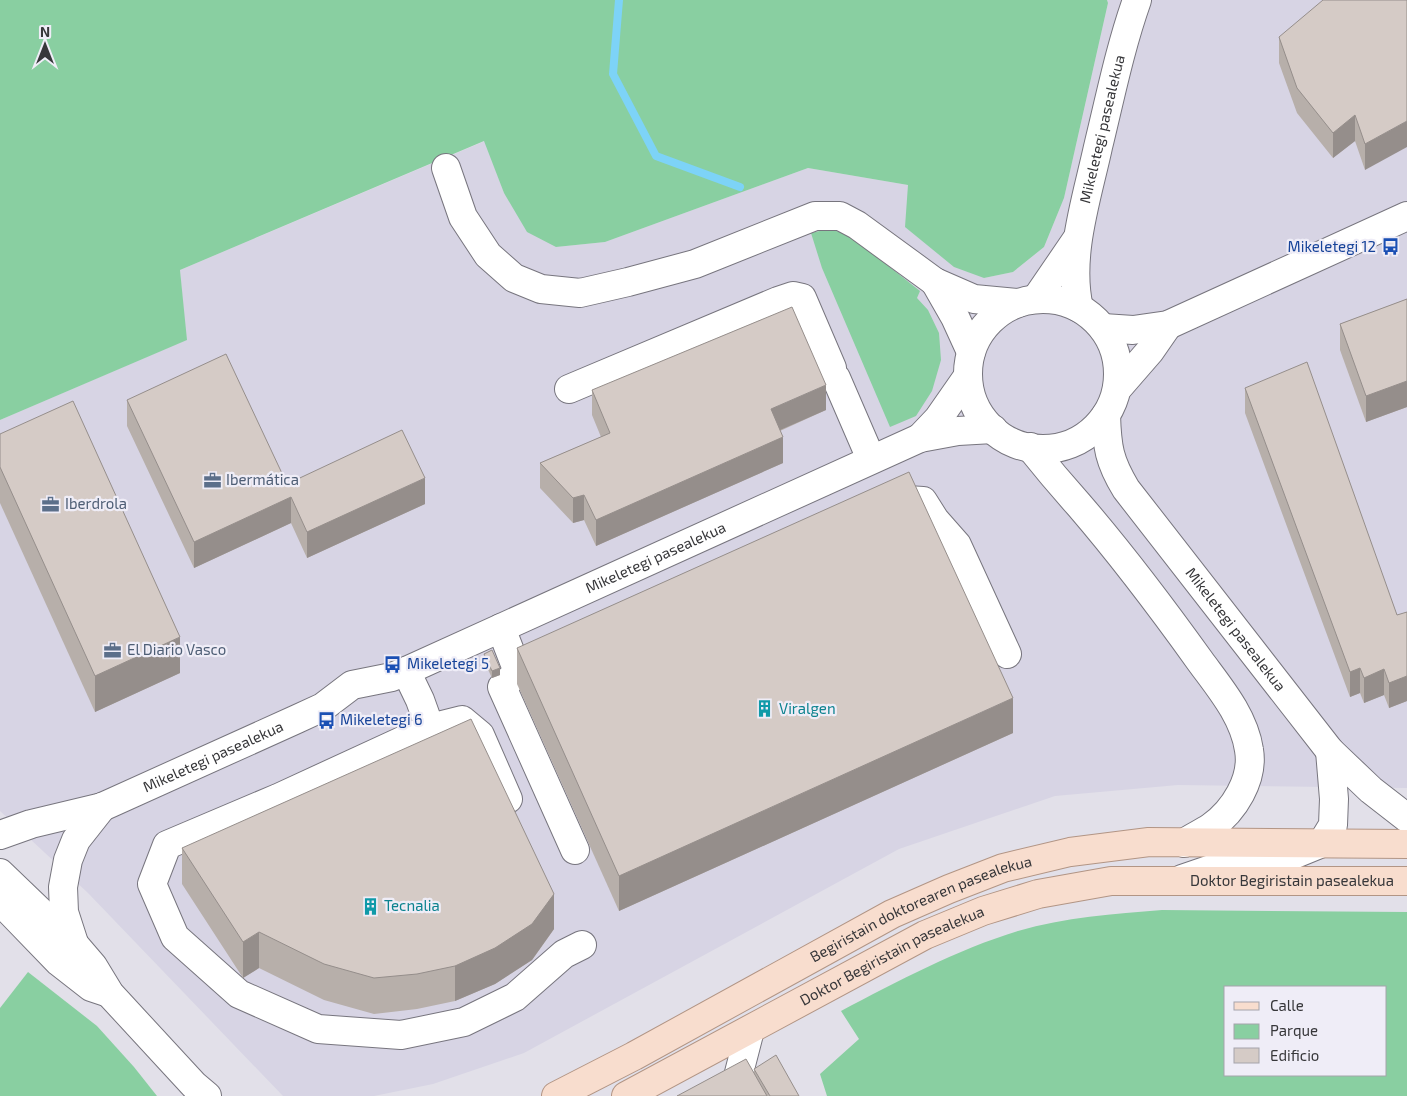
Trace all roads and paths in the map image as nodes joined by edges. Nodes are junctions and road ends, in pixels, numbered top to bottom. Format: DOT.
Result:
graph roads {
  1 [pos="1132,6"];
  2 [pos="446,168"];
  3 [pos="1407,216"];
  4 [pos="1077,239"];
  5 [pos="935,282"];
  6 [pos="1027,301"];
  7 [pos="1079,308"];
  8 [pos="1168,325"];
  9 [pos="1103,328"];
  10 [pos="970,364"];
  11 [pos="569,390"];
  12 [pos="1117,390"];
  13 [pos="1106,415"];
  14 [pos="993,429"];
  15 [pos="920,438"];
  16 [pos="1030,447"];
  17 [pos="872,459"];
  18 [pos="862,520"];
  19 [pos="501,628"];
  20 [pos="999,659"];
  21 [pos="399,674"];
  22 [pos="430,728"];
  23 [pos="1330,751"];
  24 [pos="102,807"];
  25 [pos="516,818"];
  26 [pos="1407,818"];
  27 [pos="0,821"];
  28 [pos="31,824"];
  29 [pos="0,835"];
  30 [pos="1184,842"];
  31 [pos="1322,843"];
  32 [pos="1407,844"];
  33 [pos="575,850"];
  34 [pos="0,873"];
  35 [pos="1178,880"];
  36 [pos="1407,881"];
  37 [pos="0,890"];
  38 [pos="0,901"];
  39 [pos="20,922"];
  40 [pos="75,945"];
  41 [pos="582,945"];
  42 [pos="110,994"];
  43 [pos="750,1030"];
  44 [pos="199,1092"];
  45 [pos="556,1096"];
  46 [pos="626,1096"];
  47 [pos="733,1096"];
  1 -- 4 [label="street, Mikeletegi pasealekua"];
  2 -- 5 [label="street"];
  3 -- 8 [label="street"];
  4 -- 6 [label="street, Mikeletegi pasealekua"];
  4 -- 7 [label="street, Mikeletegi pasealekua"];
  5 -- 6 [label="street"];
  5 -- 10 [label="street"];
  6 -- 7 [label="street"];
  6 -- 10 [label="street"];
  7 -- 9 [label="street"];
  8 -- 9 [label="street"];
  8 -- 12 [label="street"];
  9 -- 12 [label="street"];
  10 -- 14 [label="street"];
  10 -- 15 [label="street, Mikeletegi pasealekua"];
  11 -- 17 [label="street"];
  12 -- 13 [label="street"];
  13 -- 16 [label="street"];
  13 -- 23 [label="street, Mikeletegi pasealekua"];
  14 -- 15 [label="street, Mikeletegi pasealekua"];
  14 -- 16 [label="street"];
  15 -- 17 [label="street, Mikeletegi pasealekua"];
  16 -- 30 [label="street"];
  17 -- 19 [label="street, Mikeletegi pasealekua"];
  18 -- 20 [label="street"];
  19 -- 21 [label="street, Mikeletegi pasealekua"];
  19 -- 33 [label="street"];
  21 -- 22 [label="street"];
  21 -- 24 [label="street, Mikeletegi pasealekua"];
  22 -- 25 [label="street"];
  22 -- 41 [label="street"];
  23 -- 26 [label="street, Mikeletegi pasealekua"];
  23 -- 31 [label="street"];
  24 -- 28 [label="street, Mikeletegi pasealekua"];
  24 -- 40 [label="street, Mikeletegi pasealekua"];
  27 -- 28 [label="street, Mikeletegi pasealekua"];
  28 -- 29 [label="street, Mikeletegi pasealekua"];
  30 -- 31 [label="main road, Begiristain doktorearen pasealekua"];
  30 -- 45 [label="main road, Begiristain doktorearen pasealekua"];
  31 -- 32 [label="main road, Doktor Begiristain pasealekua"];
  31 -- 35 [label="street, Doktor Begiristain pasealekua"];
  34 -- 40 [label="street"];
  35 -- 36 [label="main road, Doktor Begiristain pasealekua"];
  35 -- 43 [label="main road, Doktor Begiristain pasealekua"];
  37 -- 39 [label="street"];
  38 -- 39 [label="street"];
  39 -- 42 [label="street"];
  40 -- 42 [label="street"];
  42 -- 44 [label="street"];
  43 -- 46 [label="main road, Doktor Begiristain pasealekua"];
  43 -- 47 [label="street"];
}
